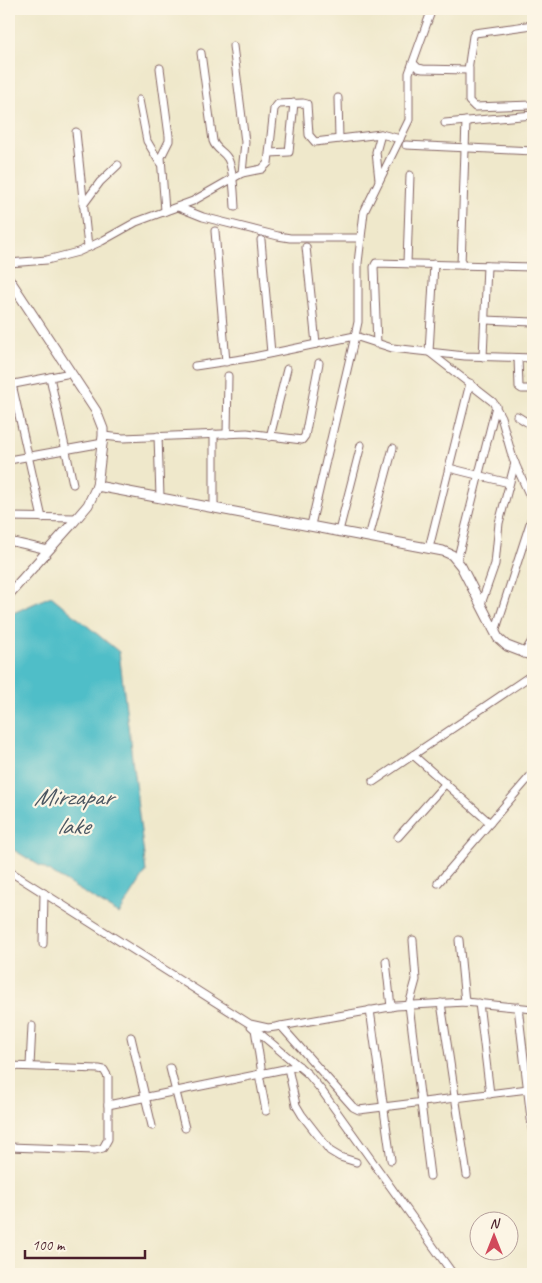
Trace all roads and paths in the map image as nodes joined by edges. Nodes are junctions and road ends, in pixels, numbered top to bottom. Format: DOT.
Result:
graph roads {
  1 [pos="432,9"];
  2 [pos="533,25"];
  3 [pos="233,46"];
  4 [pos="201,53"];
  5 [pos="412,63"];
  6 [pos="160,68"];
  7 [pos="469,68"];
  8 [pos="338,98"];
  9 [pos="139,100"];
  10 [pos="294,103"];
  11 [pos="533,105"];
  12 [pos="533,115"];
  13 [pos="466,121"];
  14 [pos="445,123"];
  15 [pos="76,132"];
  16 [pos="381,134"];
  17 [pos="400,139"];
  18 [pos="339,140"];
  19 [pos="406,145"];
  20 [pos="466,148"];
  21 [pos="533,151"];
  22 [pos="270,153"];
  23 [pos="118,165"];
  24 [pos="161,165"];
  25 [pos="242,173"];
  26 [pos="410,175"];
  27 [pos="232,179"];
  28 [pos="379,180"];
  29 [pos="83,206"];
  30 [pos="178,207"];
  31 [pos="235,208"];
  32 [pos="165,211"];
  33 [pos="215,231"];
  34 [pos="361,238"];
  35 [pos="261,240"];
  36 [pos="88,247"];
  37 [pos="306,247"];
  38 [pos="9,263"];
  39 [pos="407,263"];
  40 [pos="434,264"];
  41 [pos="461,265"];
  42 [pos="487,266"];
  43 [pos="533,267"];
  44 [pos="10,281"];
  45 [pos="485,320"];
  46 [pos="533,322"];
  47 [pos="356,336"];
  48 [pos="316,344"];
  49 [pos="377,344"];
  50 [pos="429,352"];
  51 [pos="271,353"];
  52 [pos="483,357"];
  53 [pos="518,358"];
  54 [pos="533,358"];
  55 [pos="226,362"];
  56 [pos="320,363"];
  57 [pos="195,366"];
  58 [pos="287,369"];
  59 [pos="71,373"];
  60 [pos="228,376"];
  61 [pos="50,377"];
  62 [pos="470,383"];
  63 [pos="11,384"];
  64 [pos="533,389"];
  65 [pos="496,406"];
  66 [pos="517,416"];
  67 [pos="533,426"];
  68 [pos="214,434"];
  69 [pos="227,434"];
  70 [pos="158,436"];
  71 [pos="270,436"];
  72 [pos="103,440"];
  73 [pos="361,445"];
  74 [pos="393,448"];
  75 [pos="66,450"];
  76 [pos="28,456"];
  77 [pos="9,460"];
  78 [pos="515,463"];
  79 [pos="449,468"];
  80 [pos="479,476"];
  81 [pos="73,484"];
  82 [pos="509,484"];
  83 [pos="97,486"];
  84 [pos="160,497"];
  85 [pos="533,503"];
  86 [pos="214,507"];
  87 [pos="533,514"];
  88 [pos="9,517"];
  89 [pos="42,518"];
  90 [pos="74,522"];
  91 [pos="311,525"];
  92 [pos="339,531"];
  93 [pos="369,537"];
  94 [pos="9,541"];
  95 [pos="429,548"];
  96 [pos="48,550"];
  97 [pos="457,560"];
  98 [pos="9,594"];
  99 [pos="481,604"];
  100 [pos="495,632"];
  101 [pos="533,639"];
  102 [pos="529,655"];
  103 [pos="533,674"];
  104 [pos="413,755"];
  105 [pos="533,773"];
  106 [pos="373,782"];
  107 [pos="446,783"];
  108 [pos="490,822"];
  109 [pos="398,836"];
  110 [pos="9,871"];
  111 [pos="438,882"];
  112 [pos="44,893"];
  113 [pos="412,940"];
  114 [pos="459,940"];
  115 [pos="43,944"];
  116 [pos="386,961"];
  117 [pos="465,1002"];
  118 [pos="441,1003"];
  119 [pos="480,1003"];
  120 [pos="409,1005"];
  121 [pos="391,1007"];
  122 [pos="518,1007"];
  123 [pos="533,1009"];
  124 [pos="370,1010"];
  125 [pos="32,1026"];
  126 [pos="281,1026"];
  127 [pos="252,1027"];
  128 [pos="131,1037"];
  129 [pos="9,1066"];
  130 [pos="30,1066"];
  131 [pos="299,1066"];
  132 [pos="170,1068"];
  133 [pos="288,1068"];
  134 [pos="260,1074"];
  135 [pos="528,1089"];
  136 [pos="176,1092"];
  137 [pos="490,1094"];
  138 [pos="145,1098"];
  139 [pos="455,1098"];
  140 [pos="421,1103"];
  141 [pos="108,1105"];
  142 [pos="384,1107"];
  143 [pos="266,1111"];
  144 [pos="152,1126"];
  145 [pos="185,1128"];
  146 [pos="533,1136"];
  147 [pos="9,1147"];
  148 [pos="392,1160"];
  149 [pos="356,1162"];
  150 [pos="467,1175"];
  151 [pos="430,1176"];
  152 [pos="453,1274"];
  1 -- 5 [label="street"];
  2 -- 7 [label="street"];
  3 -- 25 [label="street"];
  4 -- 27 [label="street"];
  5 -- 7 [label="street"];
  5 -- 17 [label="street"];
  6 -- 24 [label="street"];
  7 -- 11 [label="street"];
  8 -- 18 [label="street"];
  9 -- 24 [label="street"];
  10 -- 18 [label="street"];
  10 -- 22 [label="street"];
  10 -- 22 [label="street"];
  12 -- 13 [label="street"];
  13 -- 14 [label="street"];
  13 -- 20 [label="street"];
  15 -- 29 [label="street"];
  16 -- 17 [label="street"];
  16 -- 18 [label="street"];
  16 -- 28 [label="street"];
  17 -- 28 [label="street"];
  19 -- 20 [label="street"];
  20 -- 21 [label="street"];
  20 -- 41 [label="street"];
  22 -- 25 [label="street"];
  23 -- 29 [label="street"];
  24 -- 32 [label="street"];
  25 -- 27 [label="street"];
  26 -- 39 [label="street"];
  27 -- 30 [label="street"];
  27 -- 31 [label="street"];
  28 -- 34 [label="street"];
  29 -- 36 [label="street"];
  30 -- 32 [label="street"];
  30 -- 34 [label="street"];
  32 -- 36 [label="street"];
  33 -- 55 [label="street"];
  34 -- 47 [label="street"];
  35 -- 51 [label="street"];
  36 -- 38 [label="street"];
  37 -- 48 [label="street"];
  39 -- 40 [label="street"];
  39 -- 49 [label="street"];
  40 -- 41 [label="street"];
  40 -- 50 [label="street"];
  41 -- 42 [label="street"];
  42 -- 43 [label="street"];
  42 -- 45 [label="street"];
  44 -- 59 [label="street"];
  45 -- 46 [label="street"];
  45 -- 52 [label="street"];
  47 -- 48 [label="street"];
  47 -- 49 [label="street"];
  47 -- 91 [label="street"];
  48 -- 51 [label="street"];
  49 -- 50 [label="street"];
  50 -- 52 [label="street"];
  50 -- 62 [label="street"];
  51 -- 55 [label="street"];
  52 -- 53 [label="street"];
  53 -- 54 [label="street"];
  53 -- 64 [label="street"];
  55 -- 57 [label="street"];
  56 -- 71 [label="street"];
  58 -- 71 [label="street"];
  59 -- 61 [label="street"];
  59 -- 72 [label="street"];
  60 -- 69 [label="street"];
  61 -- 63 [label="street"];
  61 -- 75 [label="street"];
  62 -- 65 [label="street"];
  62 -- 79 [label="street"];
  63 -- 76 [label="street"];
  65 -- 78 [label="street"];
  65 -- 80 [label="street"];
  66 -- 67 [label="street"];
  68 -- 69 [label="street"];
  68 -- 70 [label="street"];
  68 -- 86 [label="street"];
  69 -- 71 [label="street"];
  70 -- 72 [label="street"];
  70 -- 84 [label="street"];
  72 -- 75 [label="street"];
  72 -- 83 [label="street"];
  73 -- 92 [label="street"];
  74 -- 93 [label="street"];
  75 -- 76 [label="street"];
  75 -- 81 [label="street"];
  76 -- 77 [label="street"];
  76 -- 89 [label="street"];
  78 -- 82 [label="street"];
  78 -- 85 [label="street"];
  79 -- 80 [label="street"];
  79 -- 95 [label="street"];
  80 -- 82 [label="street"];
  80 -- 97 [label="street"];
  82 -- 99 [label="street"];
  83 -- 84 [label="street"];
  83 -- 90 [label="street"];
  84 -- 86 [label="street"];
  86 -- 91 [label="street"];
  87 -- 100 [label="street"];
  88 -- 89 [label="street"];
  89 -- 90 [label="street"];
  90 -- 96 [label="street"];
  91 -- 92 [label="street"];
  92 -- 93 [label="street"];
  93 -- 95 [label="street"];
  94 -- 96 [label="street"];
  95 -- 97 [label="street"];
  96 -- 98 [label="street"];
  97 -- 99 [label="street"];
  99 -- 100 [label="street"];
  100 -- 102 [label="street"];
  101 -- 102 [label="street"];
  103 -- 104 [label="street"];
  104 -- 106 [label="street"];
  104 -- 107 [label="street"];
  105 -- 108 [label="street"];
  107 -- 108 [label="street"];
  107 -- 109 [label="street"];
  108 -- 111 [label="street"];
  110 -- 112 [label="street"];
  112 -- 115 [label="street"];
  112 -- 127 [label="street"];
  113 -- 120 [label="street"];
  114 -- 117 [label="street"];
  116 -- 121 [label="street"];
  117 -- 118 [label="street"];
  117 -- 119 [label="street"];
  118 -- 120 [label="street"];
  118 -- 139 [label="street"];
  119 -- 122 [label="street"];
  119 -- 137 [label="street"];
  120 -- 121 [label="street"];
  120 -- 140 [label="street"];
  121 -- 124 [label="street"];
  122 -- 123 [label="street"];
  122 -- 135 [label="street"];
  124 -- 126 [label="street"];
  124 -- 142 [label="street"];
  125 -- 130 [label="street"];
  126 -- 127 [label="street"];
  126 -- 142 [label="street"];
  127 -- 131 [label="street"];
  127 -- 134 [label="street"];
  128 -- 138 [label="street"];
  129 -- 130 [label="street"];
  130 -- 141 [label="street"];
  131 -- 133 [label="street"];
  131 -- 152 [label="street"];
  132 -- 136 [label="street"];
  133 -- 134 [label="street"];
  133 -- 149 [label="street"];
  134 -- 136 [label="street"];
  134 -- 143 [label="street"];
  135 -- 137 [label="street"];
  135 -- 146 [label="street"];
  136 -- 138 [label="street"];
  136 -- 145 [label="street"];
  137 -- 139 [label="street"];
  138 -- 141 [label="street"];
  138 -- 144 [label="street"];
  139 -- 140 [label="street"];
  139 -- 150 [label="street"];
  140 -- 142 [label="street"];
  140 -- 151 [label="street"];
  141 -- 147 [label="street"];
  142 -- 148 [label="street"];
}
